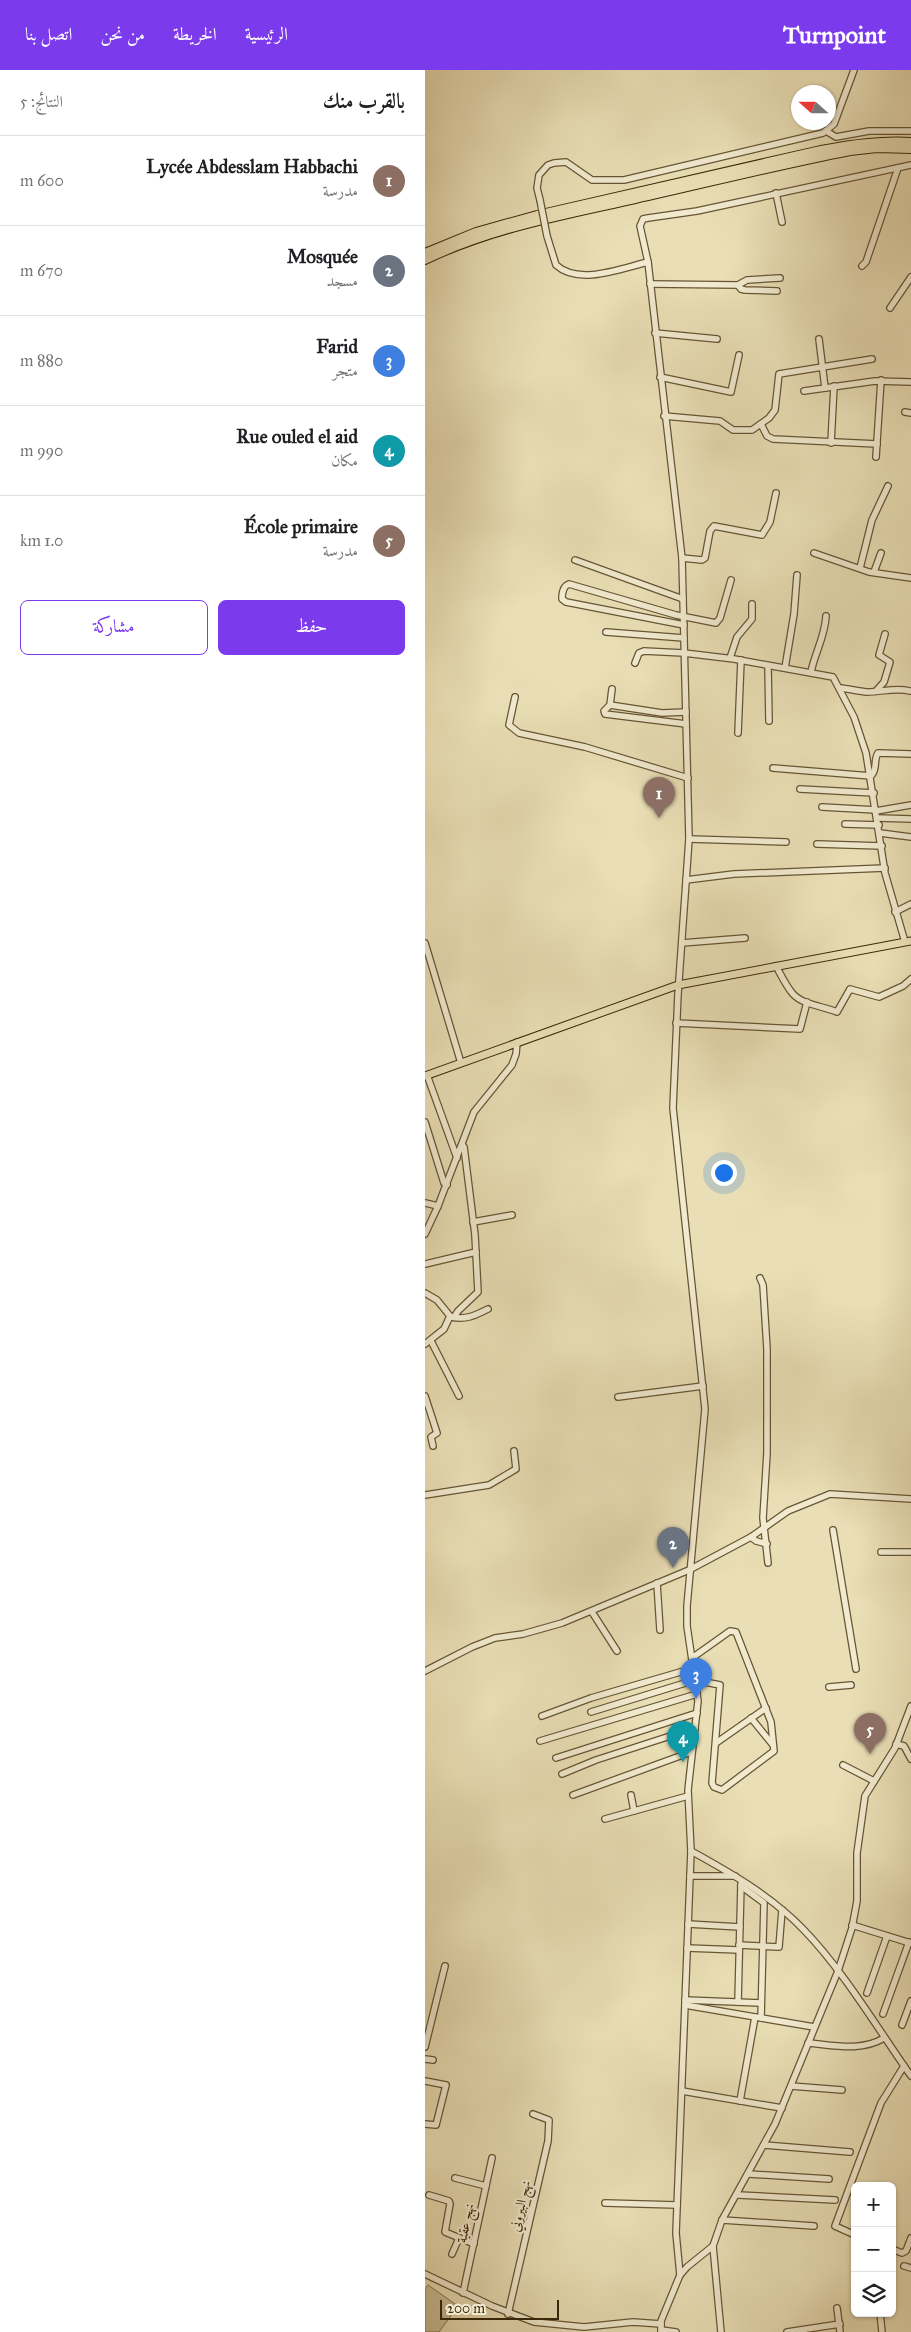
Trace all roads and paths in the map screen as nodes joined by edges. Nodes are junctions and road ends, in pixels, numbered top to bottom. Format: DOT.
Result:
graph roads {
  1 [pos="854,70"];
  2 [pos="827,131"];
  3 [pos="911,131"];
  4 [pos="911,142"];
  5 [pos="911,149"];
  6 [pos="911,165"];
  7 [pos="898,168"];
  8 [pos="776,193"];
  9 [pos="782,222"];
  10 [pos="425,252"];
  11 [pos="425,260"];
  12 [pos="648,262"];
  13 [pos="862,266"];
  14 [pos="911,277"];
  15 [pos="780,278"];
  16 [pos="650,284"];
  17 [pos="738,285"];
  18 [pos="777,292"];
  19 [pos="890,308"];
  20 [pos="655,333"];
  21 [pos="717,339"];
  22 [pos="819,339"];
  23 [pos="739,355"];
  24 [pos="872,359"];
  25 [pos="822,366"];
  26 [pos="660,377"];
  27 [pos="881,380"];
  28 [pos="911,382"];
  29 [pos="834,386"];
  30 [pos="825,388"];
  31 [pos="805,391"];
  32 [pos="664,416"];
  33 [pos="761,424"];
  34 [pos="831,443"];
  35 [pos="877,444"];
  36 [pos="876,457"];
  37 [pos="887,486"];
  38 [pos="776,493"];
  39 [pos="814,553"];
  40 [pos="881,553"];
  41 [pos="682,558"];
  42 [pos="575,560"];
  43 [pos="860,568"];
  44 [pos="874,572"];
  45 [pos="797,575"];
  46 [pos="911,578"];
  47 [pos="731,580"];
  48 [pos="683,598"];
  49 [pos="752,604"];
  50 [pos="683,616"];
  51 [pos="826,616"];
  52 [pos="684,625"];
  53 [pos="606,632"];
  54 [pos="885,634"];
  55 [pos="684,638"];
  56 [pos="685,653"];
  57 [pos="730,658"];
  58 [pos="741,660"];
  59 [pos="635,664"];
  60 [pos="768,666"];
  61 [pos="785,668"];
  62 [pos="811,672"];
  63 [pos="839,688"];
  64 [pos="612,689"];
  65 [pos="877,691"];
  66 [pos="910,691"];
  67 [pos="515,697"];
  68 [pos="610,705"];
  69 [pos="686,712"];
  70 [pos="769,721"];
  71 [pos="686,724"];
  72 [pos="738,733"];
  73 [pos="911,754"];
  74 [pos="773,768"];
  75 [pos="871,776"];
  76 [pos="688,778"];
  77 [pos="801,789"];
  78 [pos="874,793"];
  79 [pos="911,805"];
  80 [pos="822,807"];
  81 [pos="877,816"];
  82 [pos="911,820"];
  83 [pos="845,824"];
  84 [pos="880,833"];
  85 [pos="911,837"];
  86 [pos="689,839"];
  87 [pos="786,842"];
  88 [pos="817,844"];
  89 [pos="882,846"];
  90 [pos="885,868"];
  91 [pos="686,880"];
  92 [pos="911,904"];
  93 [pos="895,912"];
  94 [pos="745,938"];
  95 [pos="908,942"];
  96 [pos="425,943"];
  97 [pos="682,943"];
  98 [pos="776,966"];
  99 [pos="911,979"];
  100 [pos="679,985"];
  101 [pos="807,1002"];
  102 [pos="676,1023"];
  103 [pos="517,1042"];
  104 [pos="461,1063"];
  105 [pos="426,1076"];
  106 [pos="425,1122"];
  107 [pos="461,1145"];
  108 [pos="457,1158"];
  109 [pos="447,1185"];
  110 [pos="425,1203"];
  111 [pos="439,1206"];
  112 [pos="512,1215"];
  113 [pos="473,1222"];
  114 [pos="425,1234"];
  115 [pos="476,1252"];
  116 [pos="425,1264"];
  117 [pos="760,1278"];
  118 [pos="425,1293"];
  119 [pos="487,1309"];
  120 [pos="452,1317"];
  121 [pos="428,1343"];
  122 [pos="703,1386"];
  123 [pos="425,1396"];
  124 [pos="459,1396"];
  125 [pos="618,1396"];
  126 [pos="433,1446"];
  127 [pos="514,1451"];
  128 [pos="425,1495"];
  129 [pos="911,1499"];
  130 [pos="765,1527"];
  131 [pos="833,1530"];
  132 [pos="751,1537"];
  133 [pos="767,1544"];
  134 [pos="881,1552"];
  135 [pos="911,1552"];
  136 [pos="768,1562"];
  137 [pos="689,1570"];
  138 [pos="657,1583"];
  139 [pos="592,1612"];
  140 [pos="660,1630"];
  141 [pos="617,1651"];
  142 [pos="692,1658"];
  143 [pos="694,1668"];
  144 [pos="856,1669"];
  145 [pos="425,1671"];
  146 [pos="695,1680"];
  147 [pos="851,1685"];
  148 [pos="829,1687"];
  149 [pos="697,1694"];
  150 [pos="911,1706"];
  151 [pos="766,1708"];
  152 [pos="591,1712"];
  153 [pos="697,1713"];
  154 [pos="542,1716"];
  155 [pos="751,1718"];
  156 [pos="695,1728"];
  157 [pos="540,1741"];
  158 [pos="716,1743"];
  159 [pos="896,1744"];
  160 [pos="773,1745"];
  161 [pos="691,1752"];
  162 [pos="556,1758"];
  163 [pos="911,1759"];
  164 [pos="843,1765"];
  165 [pos="562,1774"];
  166 [pos="874,1781"];
  167 [pos="573,1795"];
  168 [pos="631,1795"];
  169 [pos="688,1796"];
  170 [pos="634,1811"];
  171 [pos="605,1819"];
  172 [pos="691,1851"];
  173 [pos="690,1876"];
  174 [pos="739,1881"];
  175 [pos="782,1910"];
  176 [pos="688,1924"];
  177 [pos="852,1925"];
  178 [pos="740,1926"];
  179 [pos="887,1936"];
  180 [pos="910,1943"];
  181 [pos="763,1946"];
  182 [pos="687,1948"];
  183 [pos="739,1948"];
  184 [pos="445,1966"];
  185 [pos="837,1972"];
  186 [pos="867,1993"];
  187 [pos="911,2001"];
  188 [pos="738,2002"];
  189 [pos="685,2003"];
  190 [pos="761,2003"];
  191 [pos="883,2014"];
  192 [pos="758,2017"];
  193 [pos="902,2025"];
  194 [pos="814,2027"];
  195 [pos="884,2038"];
  196 [pos="808,2043"];
  197 [pos="425,2047"];
  198 [pos="425,2060"];
  199 [pos="433,2060"];
  200 [pos="904,2066"];
  201 [pos="911,2076"];
  202 [pos="425,2081"];
  203 [pos="791,2086"];
  204 [pos="682,2090"];
  205 [pos="842,2090"];
  206 [pos="740,2100"];
  207 [pos="782,2108"];
  208 [pos="533,2114"];
  209 [pos="425,2124"];
  210 [pos="764,2145"];
  211 [pos="849,2152"];
  212 [pos="492,2158"];
  213 [pos="749,2174"];
  214 [pos="455,2178"];
  215 [pos="829,2179"];
  216 [pos="486,2186"];
  217 [pos="429,2195"];
  218 [pos="738,2195"];
  219 [pos="835,2200"];
  220 [pos="605,2203"];
  221 [pos="677,2205"];
  222 [pos="722,2220"];
  223 [pos="814,2226"];
  224 [pos="851,2233"];
  225 [pos="459,2238"];
  226 [pos="911,2238"];
  227 [pos="474,2244"];
  228 [pos="713,2246"];
  229 [pos="896,2251"];
  230 [pos="452,2254"];
  231 [pos="904,2266"];
  232 [pos="911,2268"];
  233 [pos="425,2274"];
  234 [pos="680,2275"];
  235 [pos="463,2293"];
  236 [pos="837,2308"];
  237 [pos="508,2314"];
  238 [pos="880,2317"];
  239 [pos="840,2324"];
  240 [pos="661,2328"];
  241 [pos="676,2332"];
  242 [pos="721,2332"];
  243 [pos="787,2332"];
  244 [pos="792,2332"];
  245 [pos="841,2332"];
  246 [pos="882,2332"];
  1 -- 2 [label="street"];
  2 -- 3 [label="street"];
  2 -- 12 [label="street, bridge"];
  4 -- 10 [label="highway"];
  5 -- 11 [label="highway"];
  6 -- 7 [label="street"];
  7 -- 8 [label="street"];
  7 -- 13 [label="street"];
  8 -- 9 [label="street"];
  8 -- 12 [label="street"];
  12 -- 16 [label="street"];
  14 -- 19 [label="street"];
  15 -- 17 [label="street"];
  16 -- 17 [label="street"];
  16 -- 20 [label="street"];
  17 -- 18 [label="street"];
  20 -- 21 [label="street"];
  20 -- 26 [label="street"];
  22 -- 25 [label="street"];
  23 -- 26 [label="street"];
  24 -- 25 [label="street"];
  25 -- 30 [label="street"];
  25 -- 33 [label="street"];
  26 -- 32 [label="street"];
  27 -- 28 [label="street"];
  27 -- 29 [label="street"];
  27 -- 35 [label="street"];
  29 -- 30 [label="street"];
  29 -- 34 [label="street"];
  30 -- 31 [label="street"];
  32 -- 33 [label="street"];
  32 -- 41 [label="street"];
  33 -- 34 [label="street"];
  34 -- 35 [label="street"];
  35 -- 36 [label="street"];
  37 -- 43 [label="street"];
  38 -- 41 [label="street"];
  39 -- 43 [label="street"];
  40 -- 44 [label="street"];
  41 -- 48 [label="street"];
  42 -- 48 [label="street"];
  43 -- 44 [label="street"];
  44 -- 46 [label="street"];
  45 -- 61 [label="street"];
  47 -- 50 [label="street"];
  48 -- 50 [label="street"];
  49 -- 57 [label="street"];
  50 -- 52 [label="street"];
  50 -- 52 [label="street"];
  51 -- 62 [label="street"];
  52 -- 55 [label="street"];
  53 -- 55 [label="street"];
  54 -- 65 [label="street"];
  55 -- 56 [label="street"];
  56 -- 57 [label="street"];
  56 -- 59 [label="street"];
  56 -- 69 [label="street"];
  57 -- 58 [label="street"];
  58 -- 60 [label="street"];
  58 -- 72 [label="street"];
  60 -- 61 [label="street"];
  60 -- 70 [label="street"];
  61 -- 62 [label="street"];
  62 -- 63 [label="street"];
  63 -- 65 [label="street"];
  63 -- 75 [label="street"];
  64 -- 68 [label="street"];
  65 -- 66 [label="street"];
  67 -- 76 [label="street"];
  68 -- 69 [label="street"];
  68 -- 71 [label="street"];
  69 -- 71 [label="street"];
  71 -- 76 [label="street"];
  73 -- 75 [label="street"];
  74 -- 75 [label="street"];
  75 -- 78 [label="street"];
  76 -- 86 [label="street"];
  77 -- 78 [label="street"];
  78 -- 81 [label="street"];
  79 -- 81 [label="street"];
  80 -- 81 [label="street"];
  81 -- 82 [label="street"];
  81 -- 83 [label="street"];
  81 -- 84 [label="street"];
  84 -- 85 [label="street"];
  84 -- 89 [label="street"];
  86 -- 87 [label="street"];
  86 -- 91 [label="street"];
  88 -- 89 [label="street"];
  89 -- 90 [label="street"];
  90 -- 91 [label="street"];
  90 -- 93 [label="street"];
  91 -- 97 [label="street"];
  92 -- 93 [label="street"];
  93 -- 95 [label="street"];
  94 -- 97 [label="street"];
  95 -- 98 [label="main road"];
  96 -- 104 [label="street"];
  97 -- 100 [label="street"];
  98 -- 100 [label="main road"];
  98 -- 101 [label="street"];
  99 -- 101 [label="street"];
  100 -- 102 [label="street"];
  100 -- 103 [label="main road"];
  101 -- 102 [label="street"];
  102 -- 122 [label="street"];
  103 -- 104 [label="main road"];
  103 -- 107 [label="street"];
  104 -- 105 [label="main road"];
  105 -- 108 [label="street"];
  106 -- 109 [label="street"];
  107 -- 108 [label="street"];
  107 -- 113 [label="street"];
  108 -- 109 [label="street"];
  109 -- 111 [label="street"];
  110 -- 111 [label="street"];
  111 -- 114 [label="street"];
  112 -- 113 [label="street"];
  113 -- 115 [label="street"];
  115 -- 116 [label="street"];
  115 -- 120 [label="street"];
  117 -- 130 [label="street"];
  118 -- 120 [label="street"];
  119 -- 120 [label="street"];
  120 -- 121 [label="street"];
  121 -- 124 [label="street"];
  122 -- 125 [label="street"];
  122 -- 137 [label="street"];
  123 -- 126 [label="street"];
  127 -- 128 [label="street"];
  129 -- 130 [label="street"];
  130 -- 132 [label="street"];
  130 -- 133 [label="street"];
  131 -- 144 [label="street"];
  132 -- 133 [label="street"];
  132 -- 137 [label="street"];
  133 -- 136 [label="street"];
  134 -- 135 [label="street"];
  137 -- 138 [label="street"];
  137 -- 142 [label="street"];
  138 -- 139 [label="street"];
  138 -- 140 [label="street"];
  139 -- 141 [label="street"];
  139 -- 145 [label="street"];
  142 -- 143 [label="street"];
  142 -- 151 [label="street"];
  143 -- 146 [label="street"];
  143 -- 154 [label="street"];
  146 -- 149 [label="street"];
  146 -- 152 [label="street"];
  146 -- 158 [label="street"];
  147 -- 148 [label="street"];
  149 -- 153 [label="street"];
  149 -- 157 [label="street"];
  150 -- 159 [label="street"];
  151 -- 155 [label="street"];
  151 -- 160 [label="street"];
  153 -- 156 [label="street"];
  153 -- 162 [label="street"];
  155 -- 158 [label="street"];
  155 -- 160 [label="street"];
  156 -- 161 [label="street"];
  156 -- 165 [label="street"];
  158 -- 160 [label="street"];
  159 -- 163 [label="street"];
  159 -- 166 [label="street"];
  161 -- 167 [label="street"];
  161 -- 169 [label="street"];
  164 -- 166 [label="street"];
  166 -- 177 [label="street"];
  168 -- 170 [label="street"];
  169 -- 170 [label="street"];
  169 -- 172 [label="street"];
  170 -- 171 [label="street"];
  172 -- 173 [label="street"];
  172 -- 174 [label="street"];
  173 -- 174 [label="street"];
  173 -- 176 [label="street"];
  174 -- 175 [label="street"];
  174 -- 178 [label="street"];
  174 -- 181 [label="street"];
  175 -- 181 [label="street"];
  175 -- 185 [label="street"];
  176 -- 178 [label="street"];
  176 -- 182 [label="street"];
  177 -- 179 [label="street"];
  177 -- 185 [label="street"];
  178 -- 183 [label="street"];
  179 -- 180 [label="street"];
  179 -- 186 [label="street"];
  180 -- 191 [label="street"];
  181 -- 183 [label="street"];
  181 -- 190 [label="street"];
  182 -- 183 [label="street"];
  182 -- 189 [label="street"];
  183 -- 188 [label="street"];
  184 -- 197 [label="street"];
  185 -- 194 [label="street"];
  185 -- 195 [label="street"];
  187 -- 193 [label="street"];
  188 -- 189 [label="street"];
  188 -- 190 [label="street"];
  189 -- 192 [label="street"];
  189 -- 204 [label="street"];
  190 -- 192 [label="street"];
  192 -- 194 [label="street"];
  192 -- 206 [label="street"];
  194 -- 196 [label="street"];
  195 -- 196 [label="street"];
  195 -- 200 [label="street"];
  196 -- 203 [label="street"];
  198 -- 199 [label="street"];
  200 -- 201 [label="street"];
  200 -- 224 [label="street"];
  202 -- 209 [label="street"];
  203 -- 205 [label="street"];
  203 -- 207 [label="street"];
  204 -- 206 [label="street"];
  204 -- 221 [label="street"];
  206 -- 207 [label="street"];
  207 -- 210 [label="street"];
  208 -- 237 [label="street, نهج البيروني"];
  210 -- 211 [label="street"];
  210 -- 213 [label="street"];
  212 -- 216 [label="street, نهج عقبة"];
  213 -- 215 [label="street"];
  213 -- 218 [label="street"];
  214 -- 216 [label="street"];
  216 -- 227 [label="street, نهج عقبة"];
  217 -- 225 [label="street"];
  218 -- 219 [label="street"];
  218 -- 222 [label="street"];
  220 -- 221 [label="street"];
  221 -- 234 [label="street"];
  222 -- 223 [label="street"];
  222 -- 228 [label="street"];
  225 -- 227 [label="street"];
  225 -- 230 [label="street"];
  226 -- 229 [label="street"];
  227 -- 235 [label="street, نهج عقبة"];
  228 -- 234 [label="street"];
  228 -- 242 [label="street"];
  231 -- 232 [label="street"];
  233 -- 235 [label="street"];
  234 -- 240 [label="street"];
  235 -- 237 [label="street"];
  236 -- 239 [label="street"];
  237 -- 240 [label="street"];
  238 -- 246 [label="street"];
  239 -- 244 [label="street"];
  239 -- 245 [label="street"];
  240 -- 241 [label="street"];
  243 -- 244 [label="street"];
}
